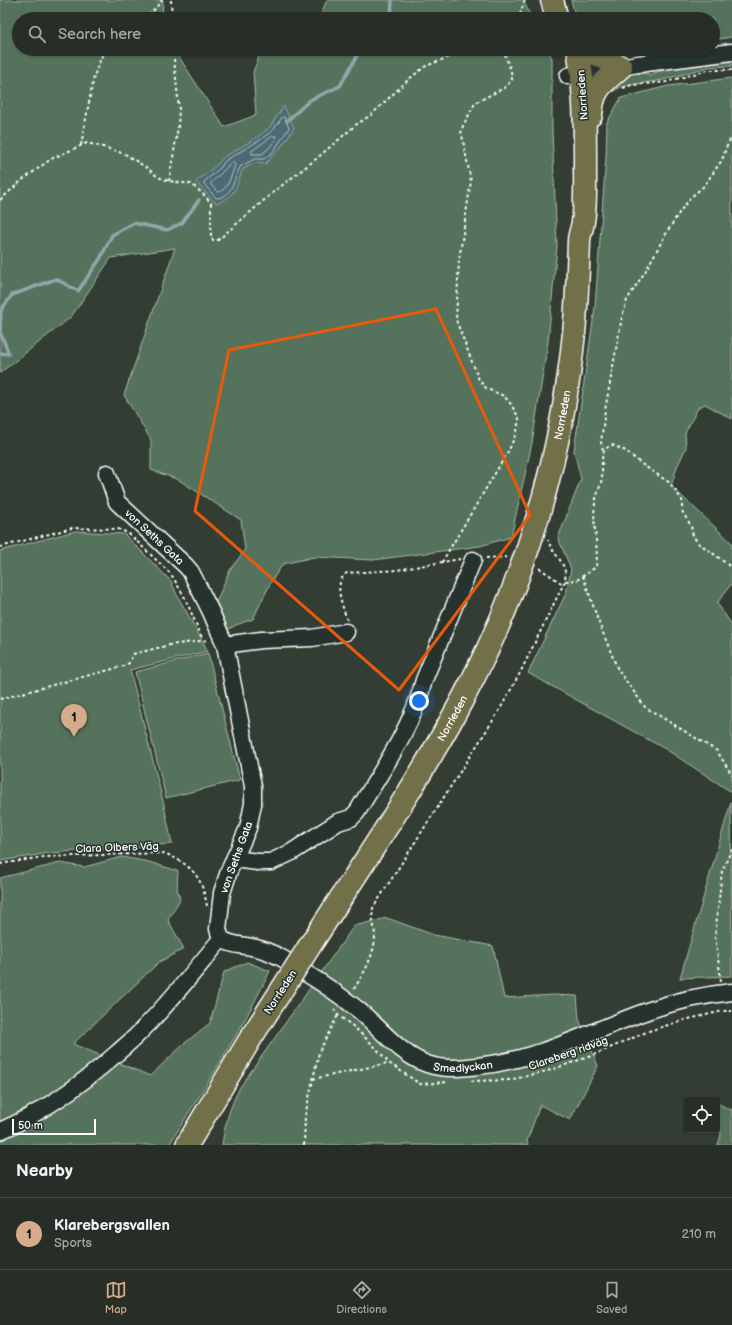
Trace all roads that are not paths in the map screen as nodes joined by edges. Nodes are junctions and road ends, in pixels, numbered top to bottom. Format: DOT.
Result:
graph roads {
  1 [pos="552,0"];
  2 [pos="568,0"];
  3 [pos="555,12"];
  4 [pos="571,12"];
  5 [pos="732,52"];
  6 [pos="720,54"];
  7 [pos="567,56"];
  8 [pos="577,56"];
  9 [pos="599,56"];
  10 [pos="702,56"];
  11 [pos="620,67"];
  12 [pos="575,75"];
  13 [pos="585,150"];
  14 [pos="579,237"];
  15 [pos="108,473"];
  16 [pos="472,560"];
  17 [pos="346,632"];
  18 [pos="224,642"];
  19 [pos="235,857"];
  20 [pos="221,939"];
  21 [pos="727,989"];
  22 [pos="0,1131"];
  23 [pos="187,1145"];
  1 -- 3 [label="highway"];
  2 -- 4 [label="highway"];
  5 -- 6 [label="street"];
  7 -- 12 [label="highway, Norrleden"];
  8 -- 12 [label="highway, Norrleden"];
  9 -- 11 [label="highway"];
  10 -- 11 [label="street"];
  11 -- 12 [label="street"];
  11 -- 13 [label="highway"];
  12 -- 13 [label="highway, Norrleden"];
  12 -- 14 [label="highway, Norrleden"];
  13 -- 14 [label="highway, Norrleden"];
  14 -- 23 [label="highway, Norrleden, bridge"];
  15 -- 18 [label="street, von Seths Gata"];
  16 -- 19 [label="street"];
  17 -- 18 [label="street"];
  18 -- 19 [label="street, von Seths Gata"];
  19 -- 20 [label="street, von Seths Gata"];
  20 -- 21 [label="street, Smedlyckan"];
  20 -- 22 [label="street"];
}
